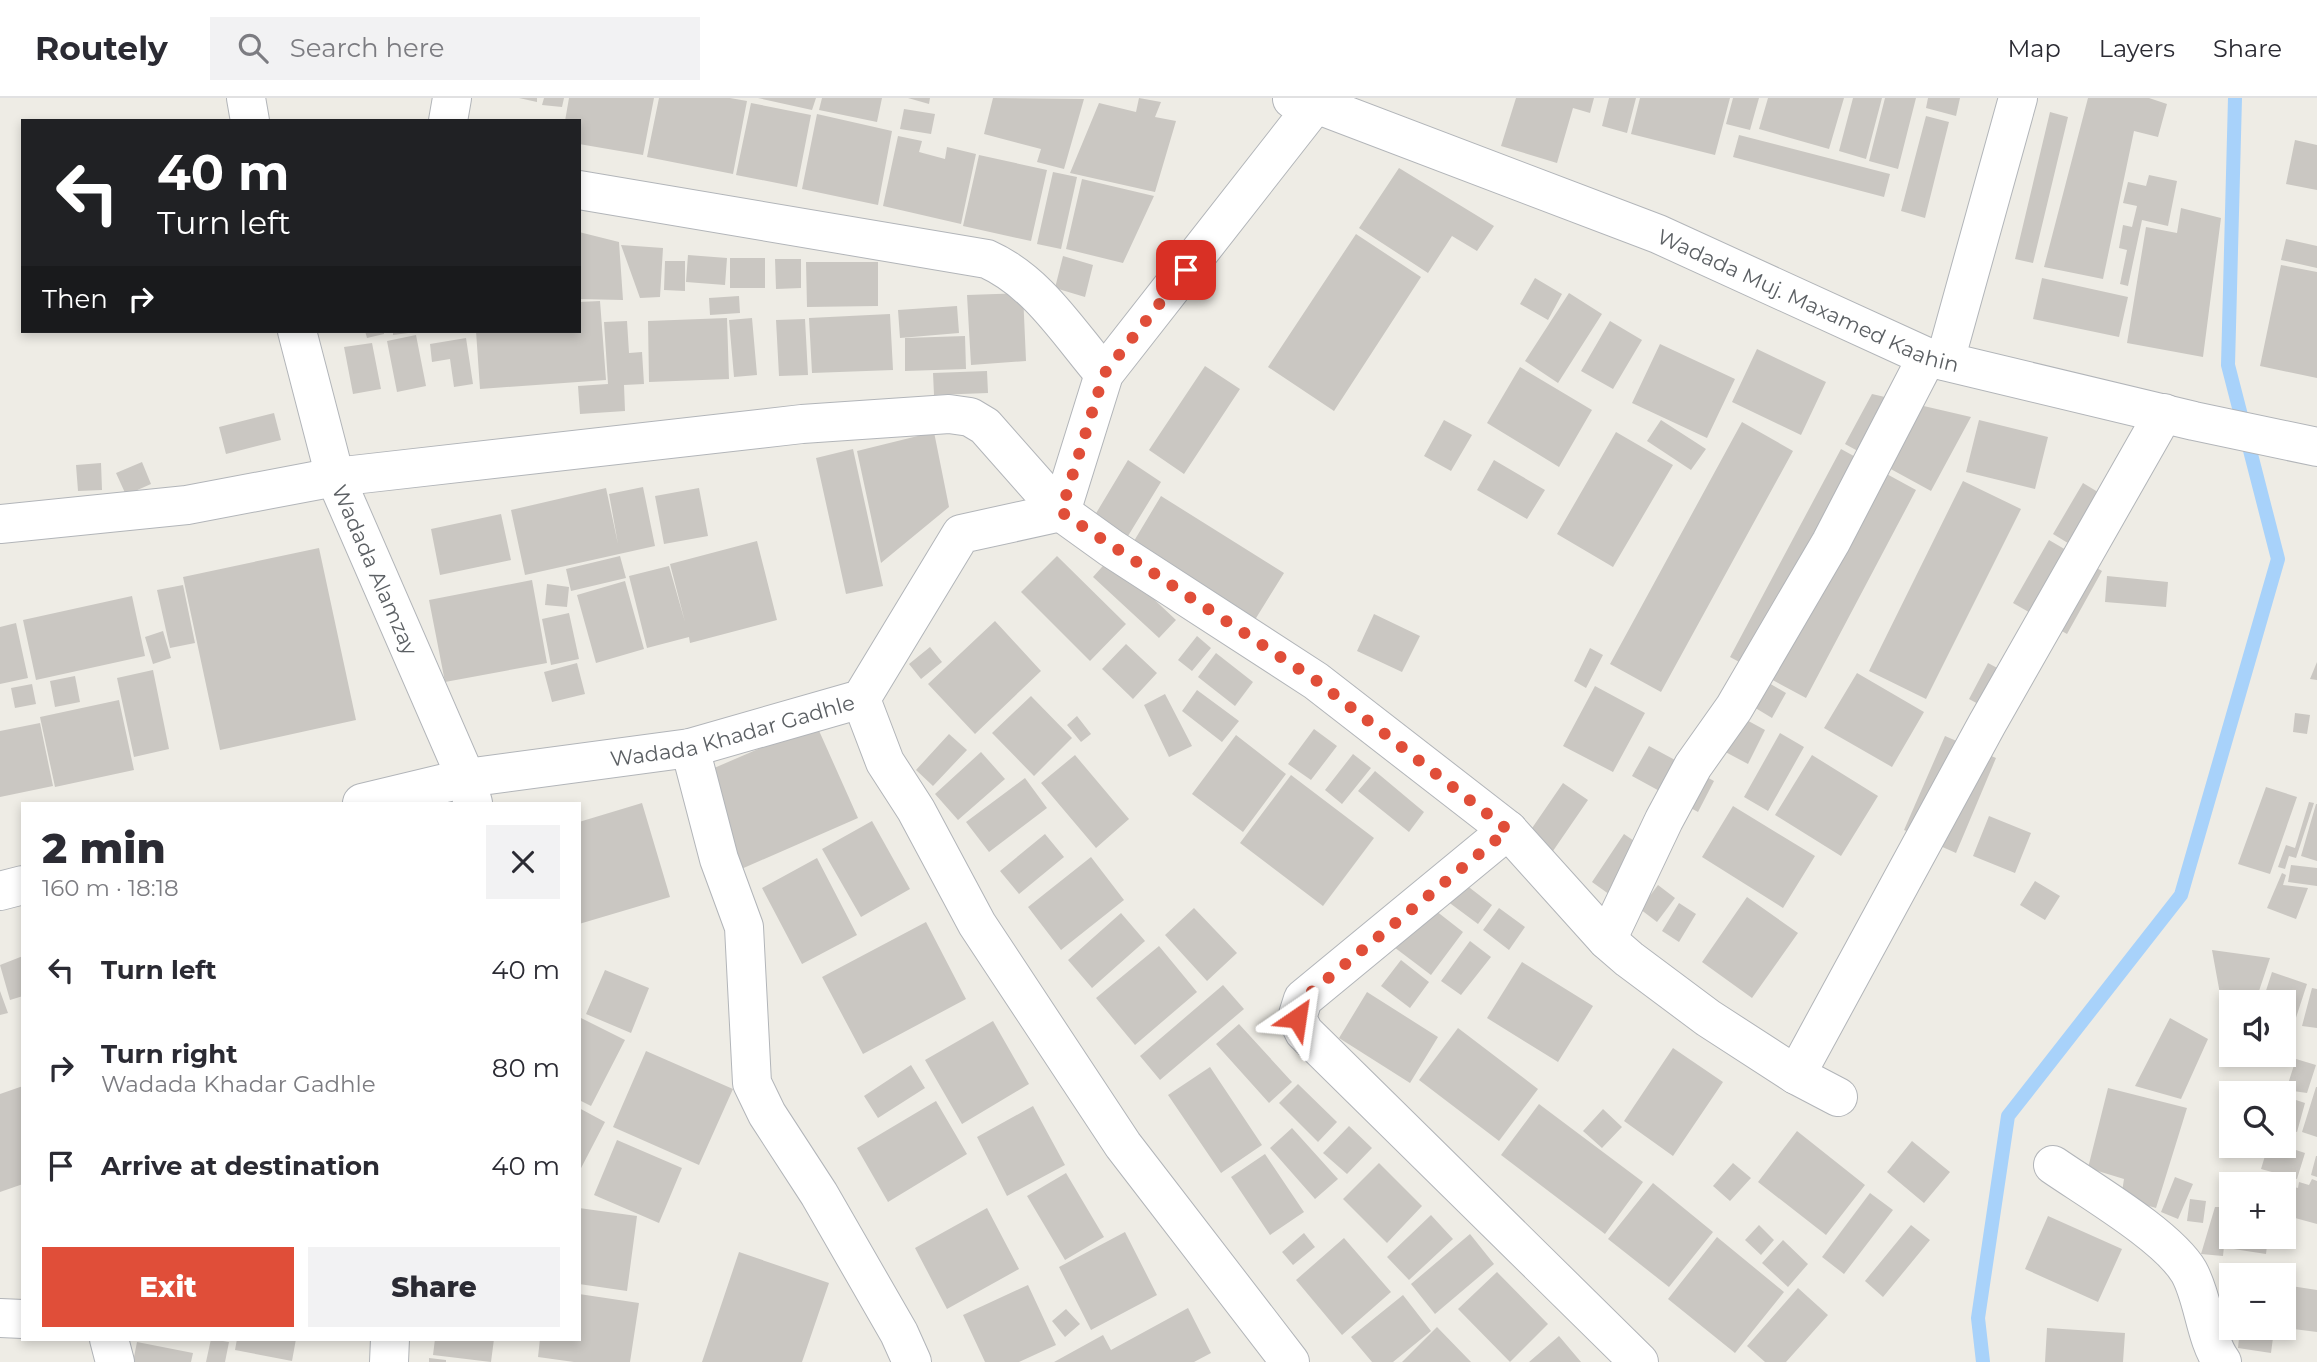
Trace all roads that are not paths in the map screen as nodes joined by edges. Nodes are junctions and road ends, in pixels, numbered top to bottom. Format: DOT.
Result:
graph roads {
  1 [pos="246,98"];
  2 [pos="452,98"];
  3 [pos="2018,98"];
  4 [pos="1309,100"];
  5 [pos="250,119"];
  6 [pos="448,119"];
  7 [pos="581,190"];
  8 [pos="298,333"];
  9 [pos="1936,359"];
  10 [pos="1104,374"];
  11 [pos="2164,413"];
  12 [pos="2317,447"];
  13 [pos="335,477"];
  14 [pos="1061,512"];
  15 [pos="0,524"];
  16 [pos="861,699"];
  17 [pos="690,748"];
  18 [pos="470,791"];
  19 [pos="371,802"];
  20 [pos="1508,830"];
  21 [pos="21,886"];
  22 [pos="0,891"];
  23 [pos="1607,940"];
  24 [pos="1796,1075"];
  25 [pos="1838,1097"];
  26 [pos="2053,1165"];
  27 [pos="0,1318"];
  28 [pos="21,1319"];
  29 [pos="110,1341"];
  30 [pos="390,1341"];
  31 [pos="897,1352"];
  32 [pos="115,1362"];
  33 [pos="389,1362"];
  34 [pos="1290,1362"];
  35 [pos="1639,1362"];
  36 [pos="2222,1362"];
  1 -- 5 [label="street"];
  2 -- 6 [label="street"];
  3 -- 9 [label="street"];
  4 -- 9 [label="street, Wadada Muj. Maxamed Kaahin"];
  4 -- 10 [label="street"];
  7 -- 10 [label="street"];
  8 -- 13 [label="street, Wadada Alamzay"];
  9 -- 11 [label="street, Wadada Muj. Maxamed Kaahin"];
  9 -- 23 [label="street"];
  10 -- 14 [label="street"];
  11 -- 12 [label="street, Wadada Muj. Maxamed Kaahin"];
  11 -- 24 [label="street"];
  13 -- 14 [label="street"];
  13 -- 15 [label="street"];
  13 -- 18 [label="street, Wadada Alamzay"];
  14 -- 16 [label="street, Wadada Khadar Gadhle"];
  14 -- 20 [label="street"];
  16 -- 17 [label="street, Wadada Khadar Gadhle"];
  16 -- 34 [label="street"];
  17 -- 18 [label="street, Wadada Khadar Gadhle"];
  17 -- 31 [label="street"];
  18 -- 19 [label="street, Wadada Khadar Gadhle"];
  20 -- 23 [label="street"];
  20 -- 35 [label="street"];
  21 -- 22 [label="street"];
  23 -- 24 [label="street"];
  24 -- 25 [label="street"];
  26 -- 36 [label="street"];
  27 -- 28 [label="street"];
  29 -- 32 [label="street"];
  30 -- 33 [label="street"];
}
